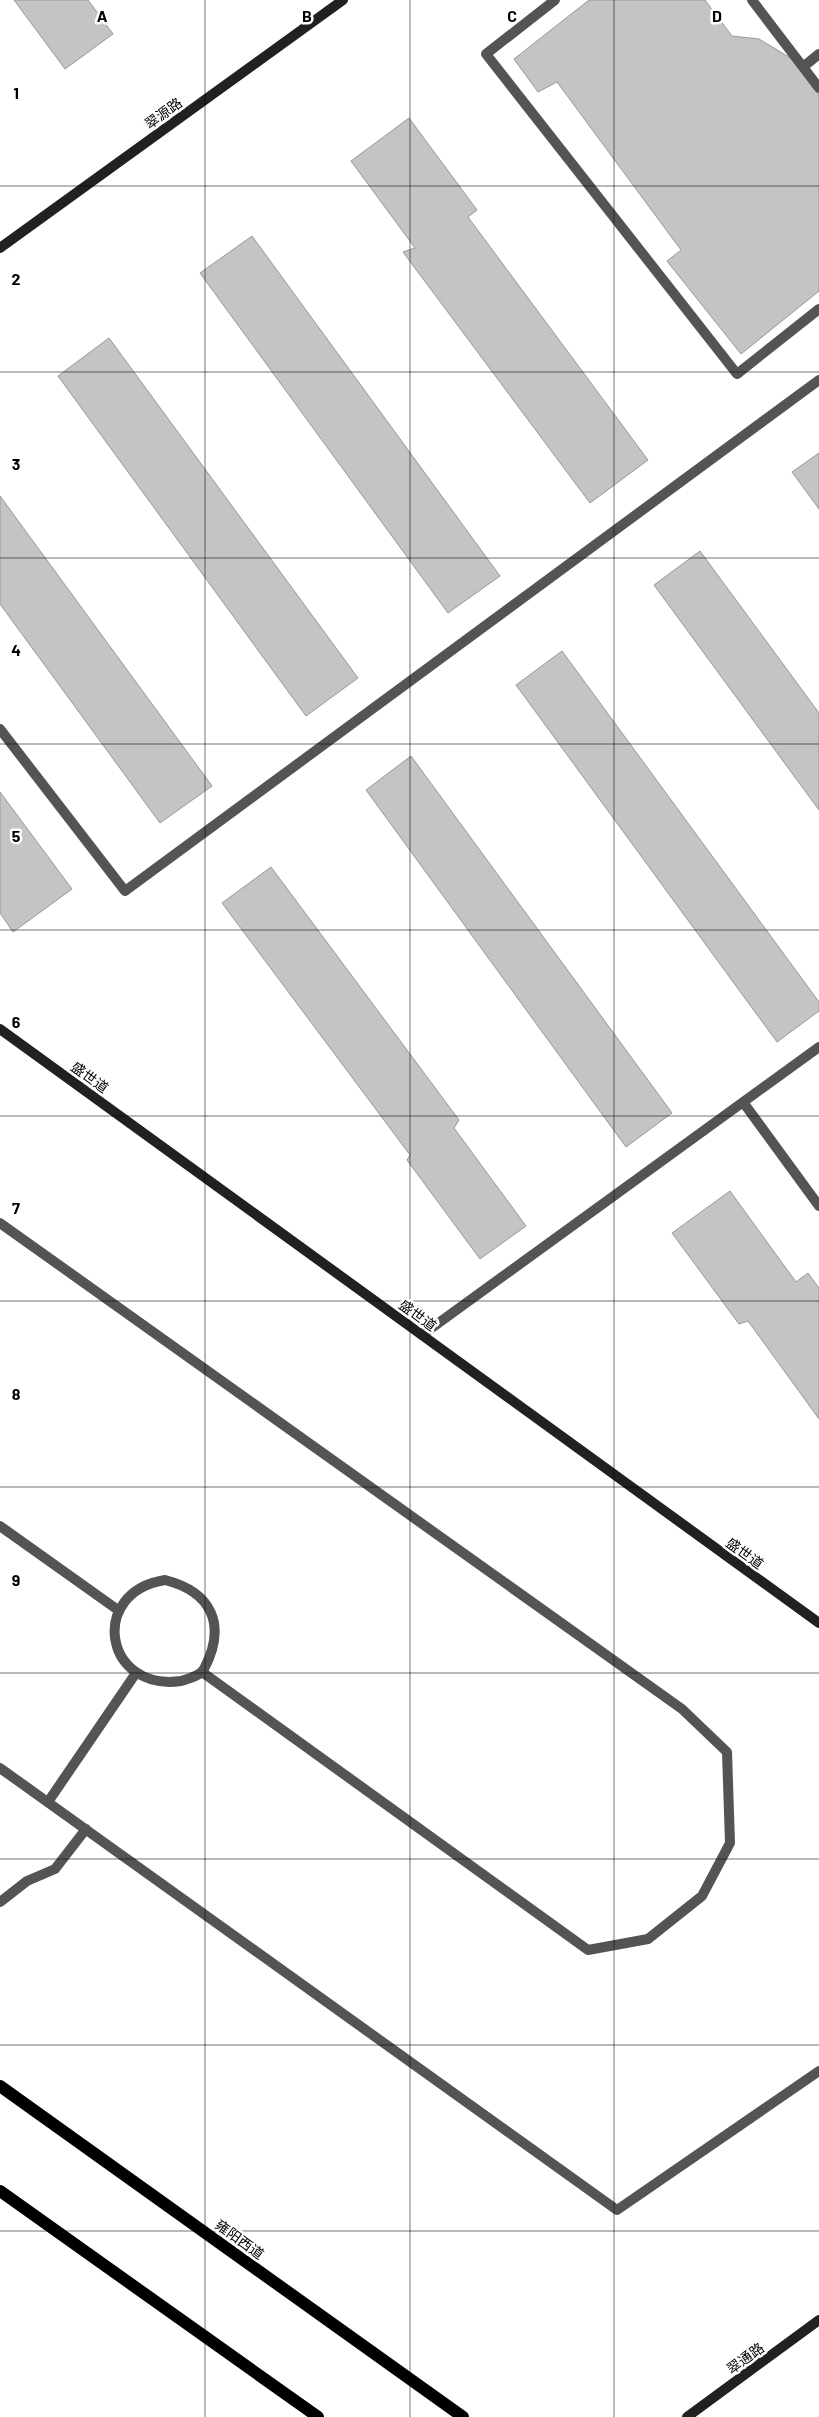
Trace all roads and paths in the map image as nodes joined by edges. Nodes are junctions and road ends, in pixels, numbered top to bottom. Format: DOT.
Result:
graph roads {
  1 [pos="342,0"];
  2 [pos="555,0"];
  3 [pos="752,0"];
  4 [pos="819,54"];
  5 [pos="803,67"];
  6 [pos="819,88"];
  7 [pos="0,248"];
  8 [pos="819,309"];
  9 [pos="819,380"];
  10 [pos="0,729"];
  11 [pos="0,1029"];
  12 [pos="819,1047"];
  13 [pos="743,1102"];
  14 [pos="819,1206"];
  15 [pos="0,1224"];
  16 [pos="422,1335"];
  17 [pos="0,1526"];
  18 [pos="118,1610"];
  19 [pos="819,1623"];
  20 [pos="136,1672"];
  21 [pos="202,1672"];
  22 [pos="0,1768"];
  23 [pos="48,1802"];
  24 [pos="86,1829"];
  25 [pos="0,1902"];
  26 [pos="819,2071"];
  27 [pos="0,2086"];
  28 [pos="0,2191"];
  29 [pos="819,2320"];
  30 [pos="318,2417"];
  31 [pos="463,2417"];
  32 [pos="687,2417"];
  1 -- 7 [label="street, 翠源路"];
  2 -- 8 [label="street"];
  3 -- 5 [label="street"];
  4 -- 5 [label="street"];
  5 -- 6 [label="street"];
  9 -- 10 [label="street"];
  11 -- 16 [label="street, 盛世道"];
  12 -- 13 [label="street"];
  13 -- 14 [label="street"];
  13 -- 16 [label="street"];
  15 -- 21 [label="street"];
  16 -- 19 [label="street, 盛世道"];
  17 -- 18 [label="street"];
  18 -- 20 [label="street"];
  18 -- 21 [label="street"];
  20 -- 21 [label="street"];
  20 -- 23 [label="street"];
  22 -- 23 [label="street"];
  23 -- 24 [label="street"];
  24 -- 25 [label="street"];
  24 -- 26 [label="street"];
  27 -- 31 [label="main road, 雍阳西道"];
  28 -- 30 [label="main road"];
  29 -- 32 [label="street, 翠通路"];
}
